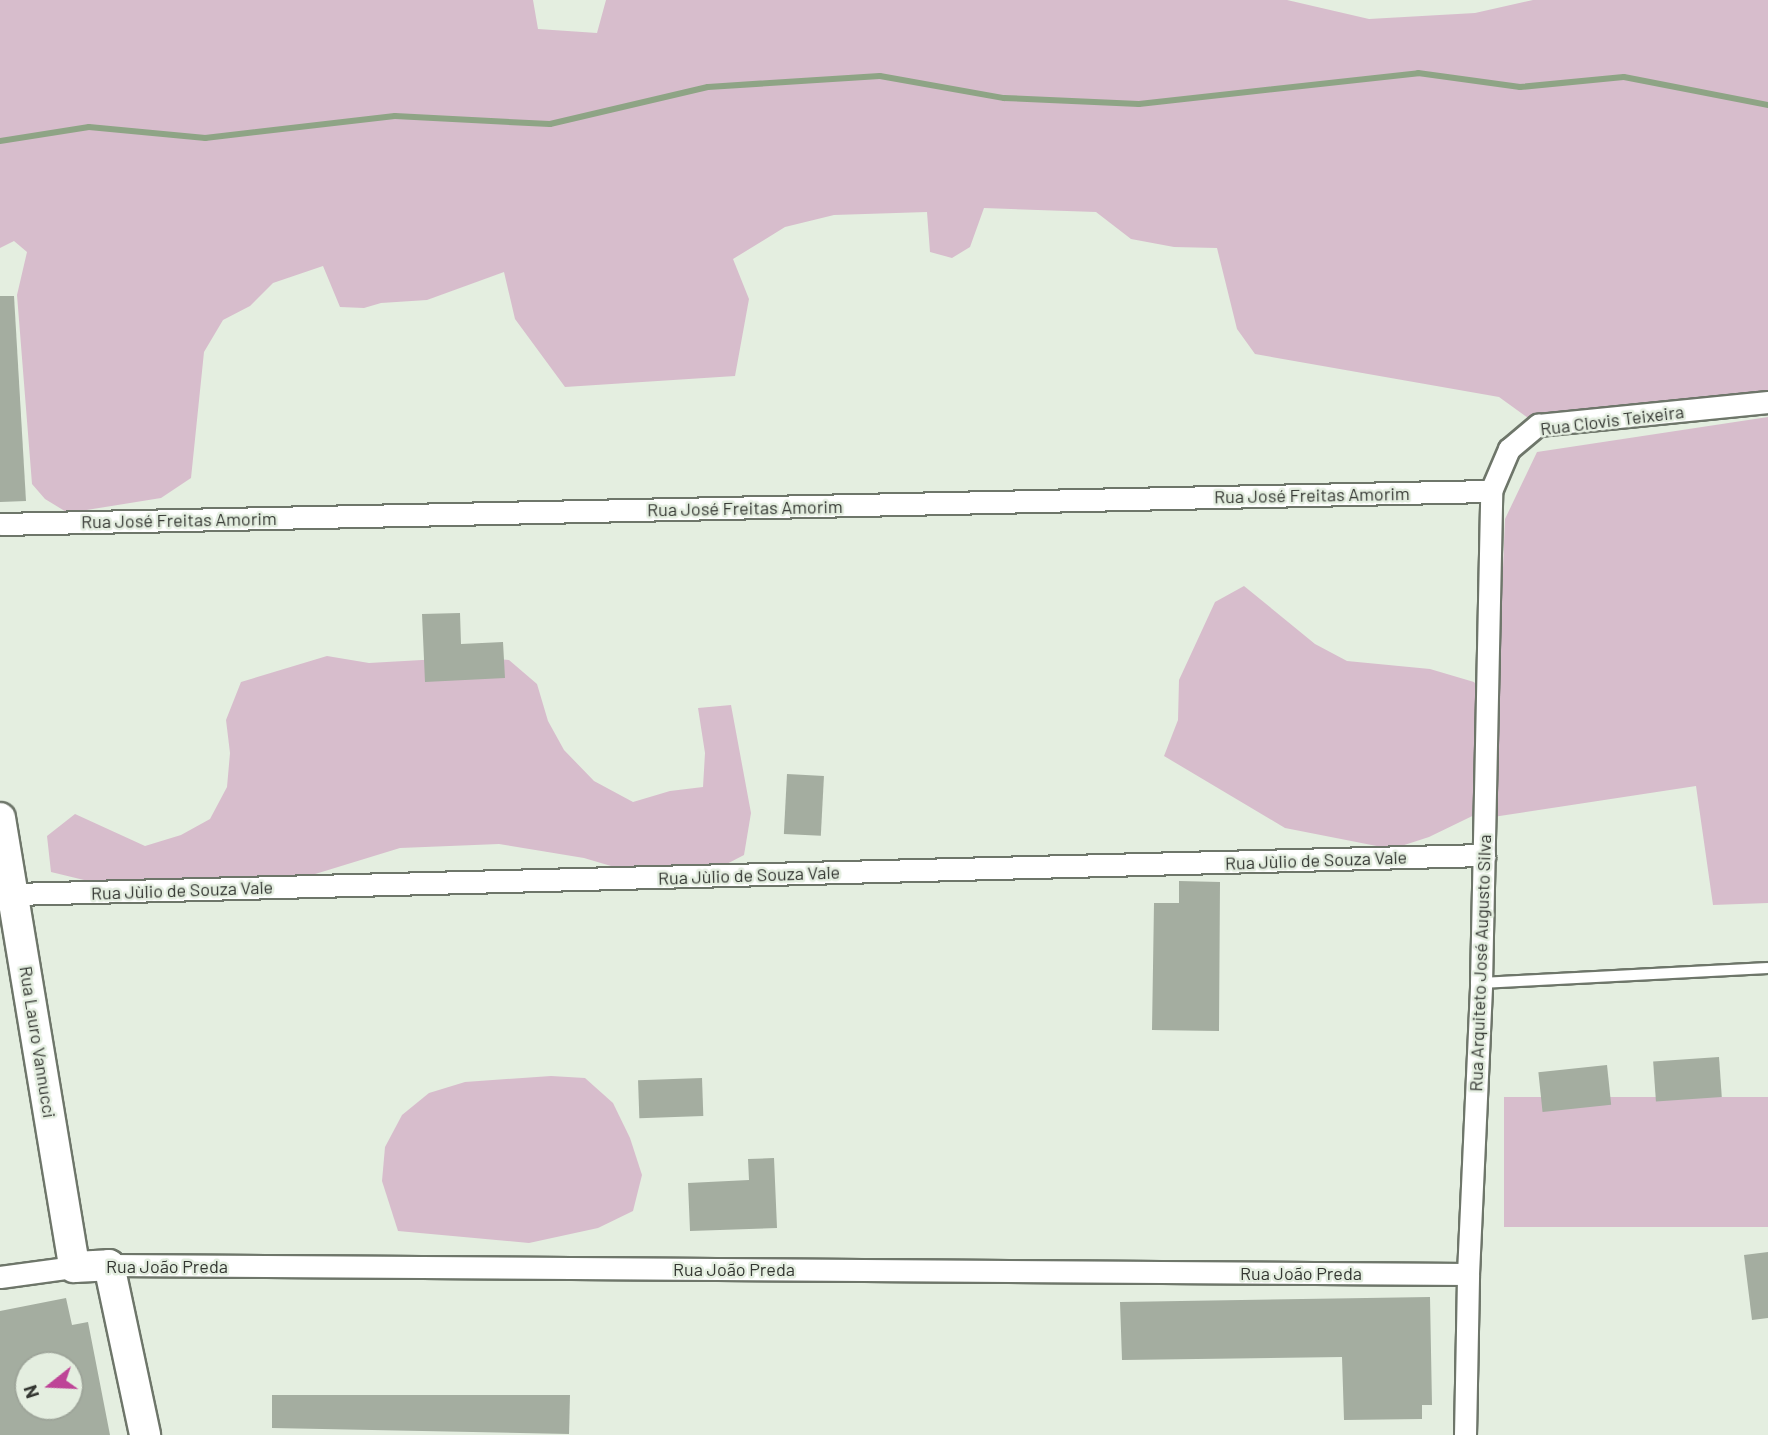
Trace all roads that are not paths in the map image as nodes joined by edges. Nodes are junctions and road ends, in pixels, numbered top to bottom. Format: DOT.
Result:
graph roads {
  1 [pos="1768,402"];
  2 [pos="1491,491"];
  3 [pos="0,524"];
  4 [pos="0,818"];
  5 [pos="1484,855"];
  6 [pos="14,894"];
  7 [pos="1768,968"];
  8 [pos="1481,984"];
  9 [pos="109,1265"];
  10 [pos="74,1267"];
  11 [pos="1468,1274"];
  12 [pos="0,1277"];
  13 [pos="145,1435"];
  14 [pos="1465,1435"];
  1 -- 2 [label="street, Rua Clovis Teixeira"];
  2 -- 3 [label="street, Rua José Freitas Amorim"];
  2 -- 5 [label="street, Rua Arquiteto José Augusto Silva"];
  4 -- 6 [label="street, Rua Lauro Vannucci"];
  5 -- 6 [label="street, Rua Jùlio de Souza Vale"];
  5 -- 8 [label="street, Rua Arquiteto José Augusto Silva"];
  6 -- 10 [label="street, Rua Lauro Vannucci"];
  7 -- 8 [label="lane"];
  8 -- 11 [label="street, Rua Arquiteto José Augusto Silva"];
  9 -- 10 [label="street, Rua João Preda"];
  9 -- 11 [label="street, Rua João Preda"];
  9 -- 13 [label="street"];
  10 -- 12 [label="street, Rua João Preda"];
  11 -- 14 [label="street, Rua Arquiteto José Augusto Silva"];
}
